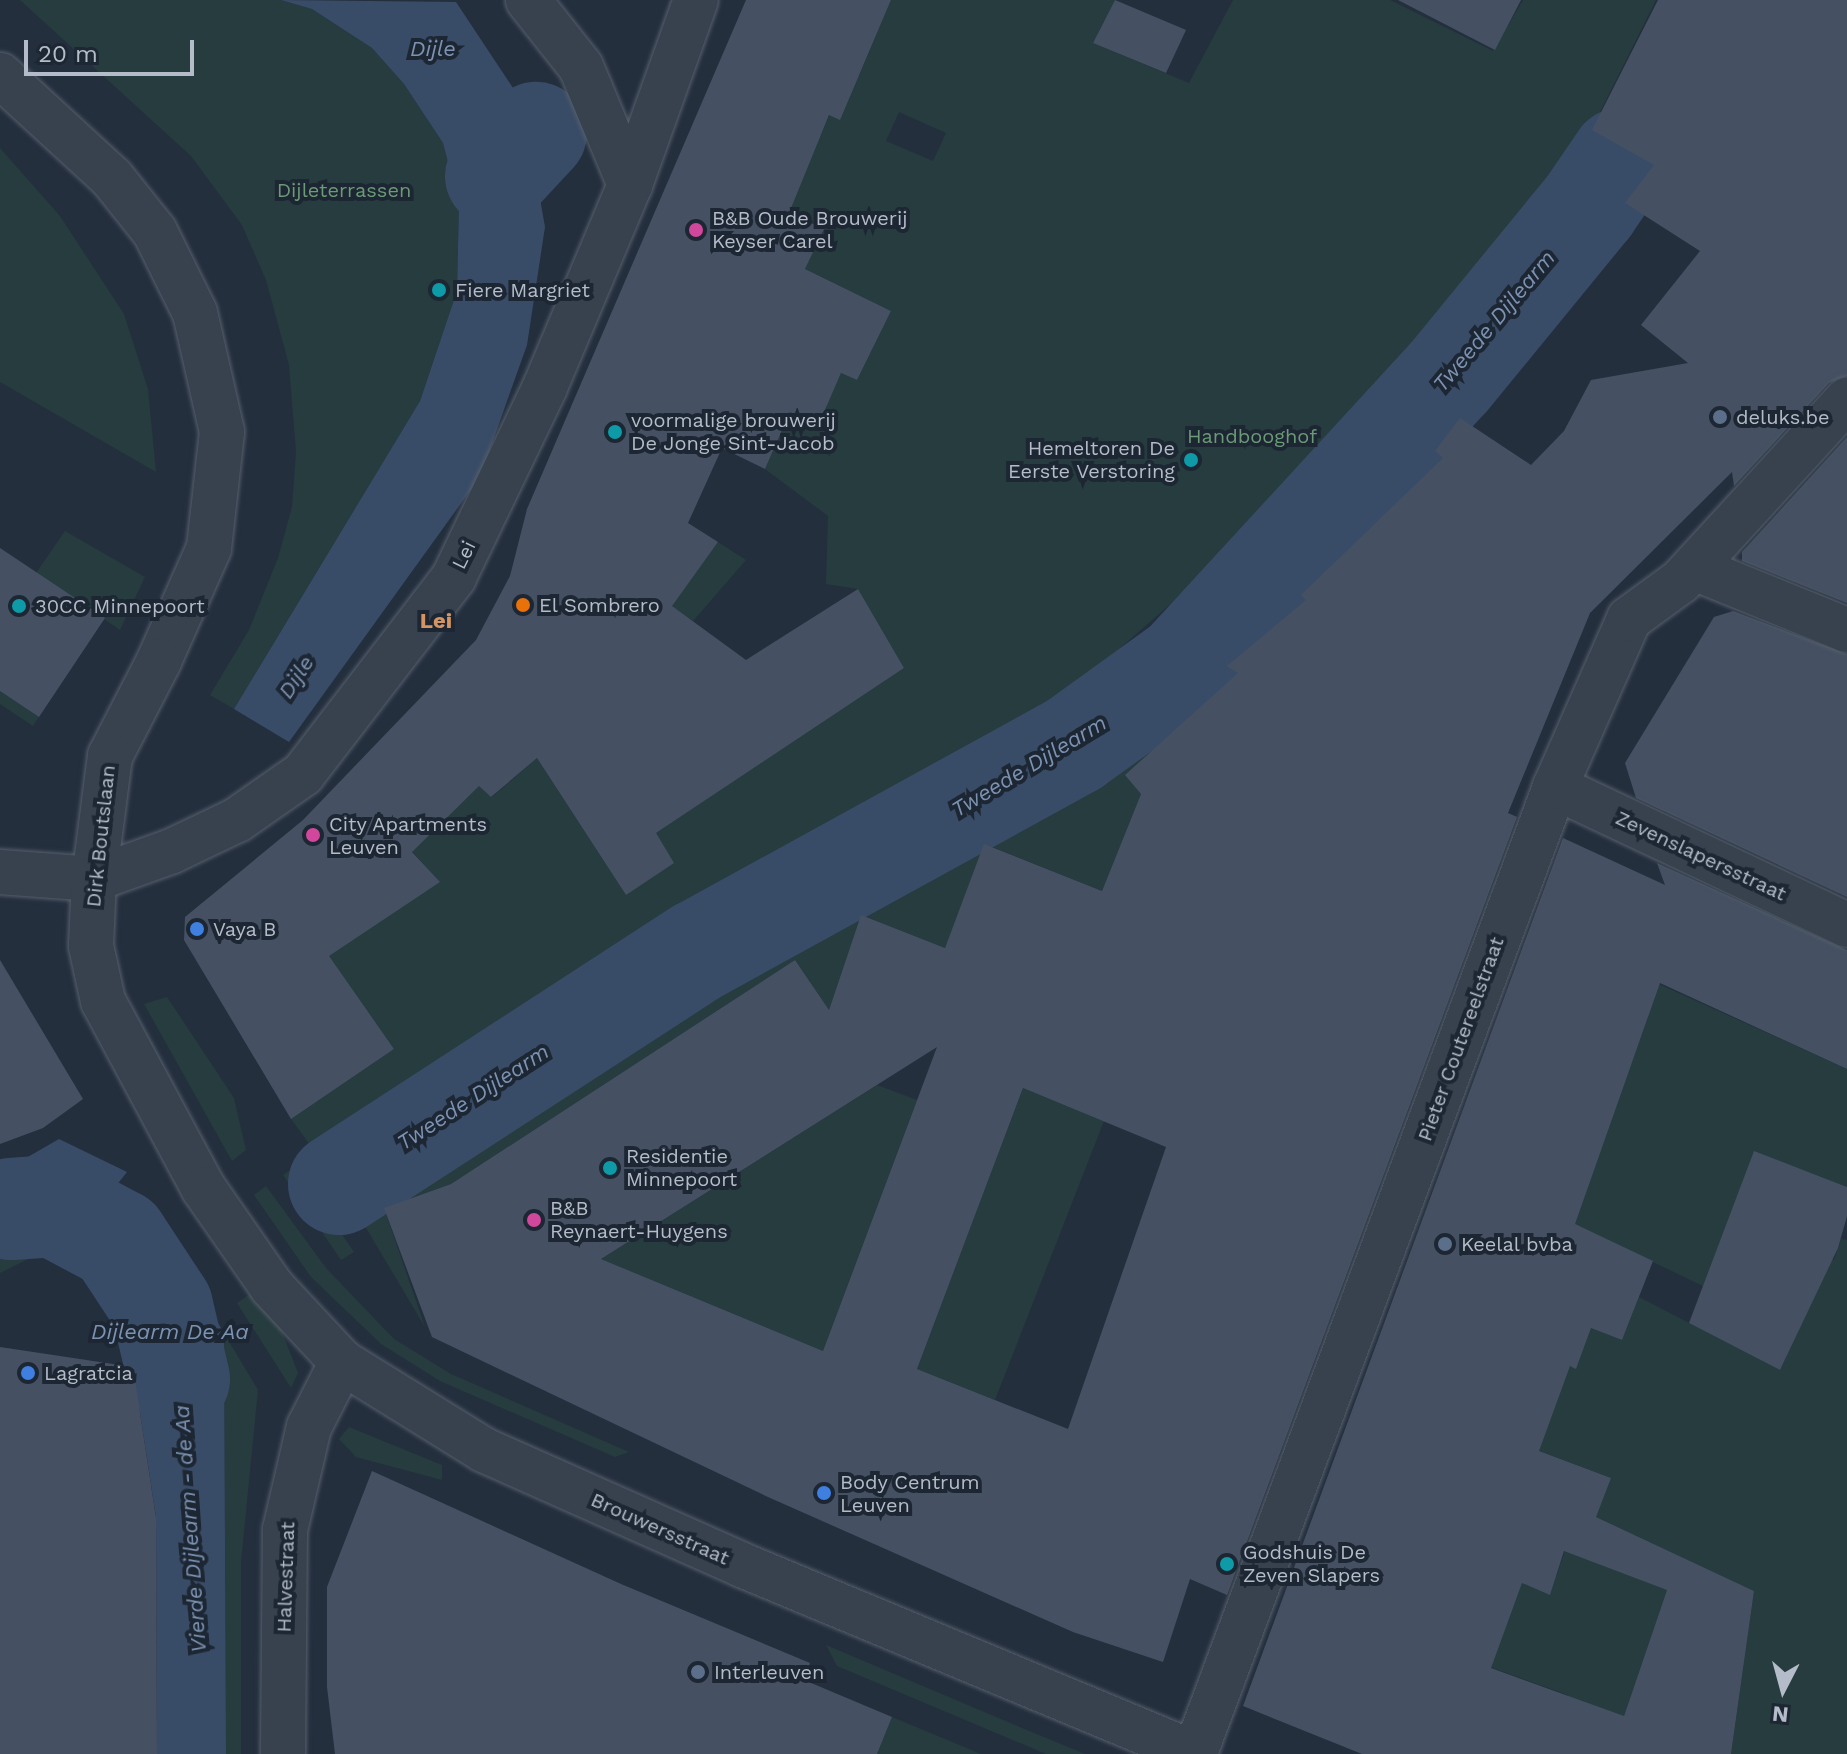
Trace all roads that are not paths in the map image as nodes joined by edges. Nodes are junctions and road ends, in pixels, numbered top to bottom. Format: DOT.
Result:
graph roads {
  1 [pos="528,0"];
  2 [pos="696,0"];
  3 [pos="0,75"];
  4 [pos="630,185"];
  5 [pos="1847,400"];
  6 [pos="1694,568"];
  7 [pos="1847,630"];
  8 [pos="1555,787"];
  9 [pos="0,872"];
  10 [pos="94,879"];
  11 [pos="1847,925"];
  12 [pos="204,1189"];
  13 [pos="342,1362"];
  14 [pos="283,1754"];
  15 [pos="1196,1754"];
  1 -- 4 [label="street"];
  2 -- 4 [label="street, Lei"];
  3 -- 10 [label="street, Dirk Boutslaan"];
  4 -- 10 [label="street, Lei"];
  5 -- 6 [label="street, Pieter Coutereelstraat"];
  6 -- 7 [label="street"];
  6 -- 8 [label="street, Pieter Coutereelstraat"];
  8 -- 11 [label="street, Zevenslapersstraat"];
  8 -- 15 [label="street, Pieter Coutereelstraat"];
  9 -- 10 [label="street, Lei"];
  10 -- 12 [label="street, Dirk Boutslaan"];
  12 -- 13 [label="street, Brouwersstraat"];
  13 -- 14 [label="street, Halvestraat"];
  13 -- 15 [label="street, Brouwersstraat"];
}
